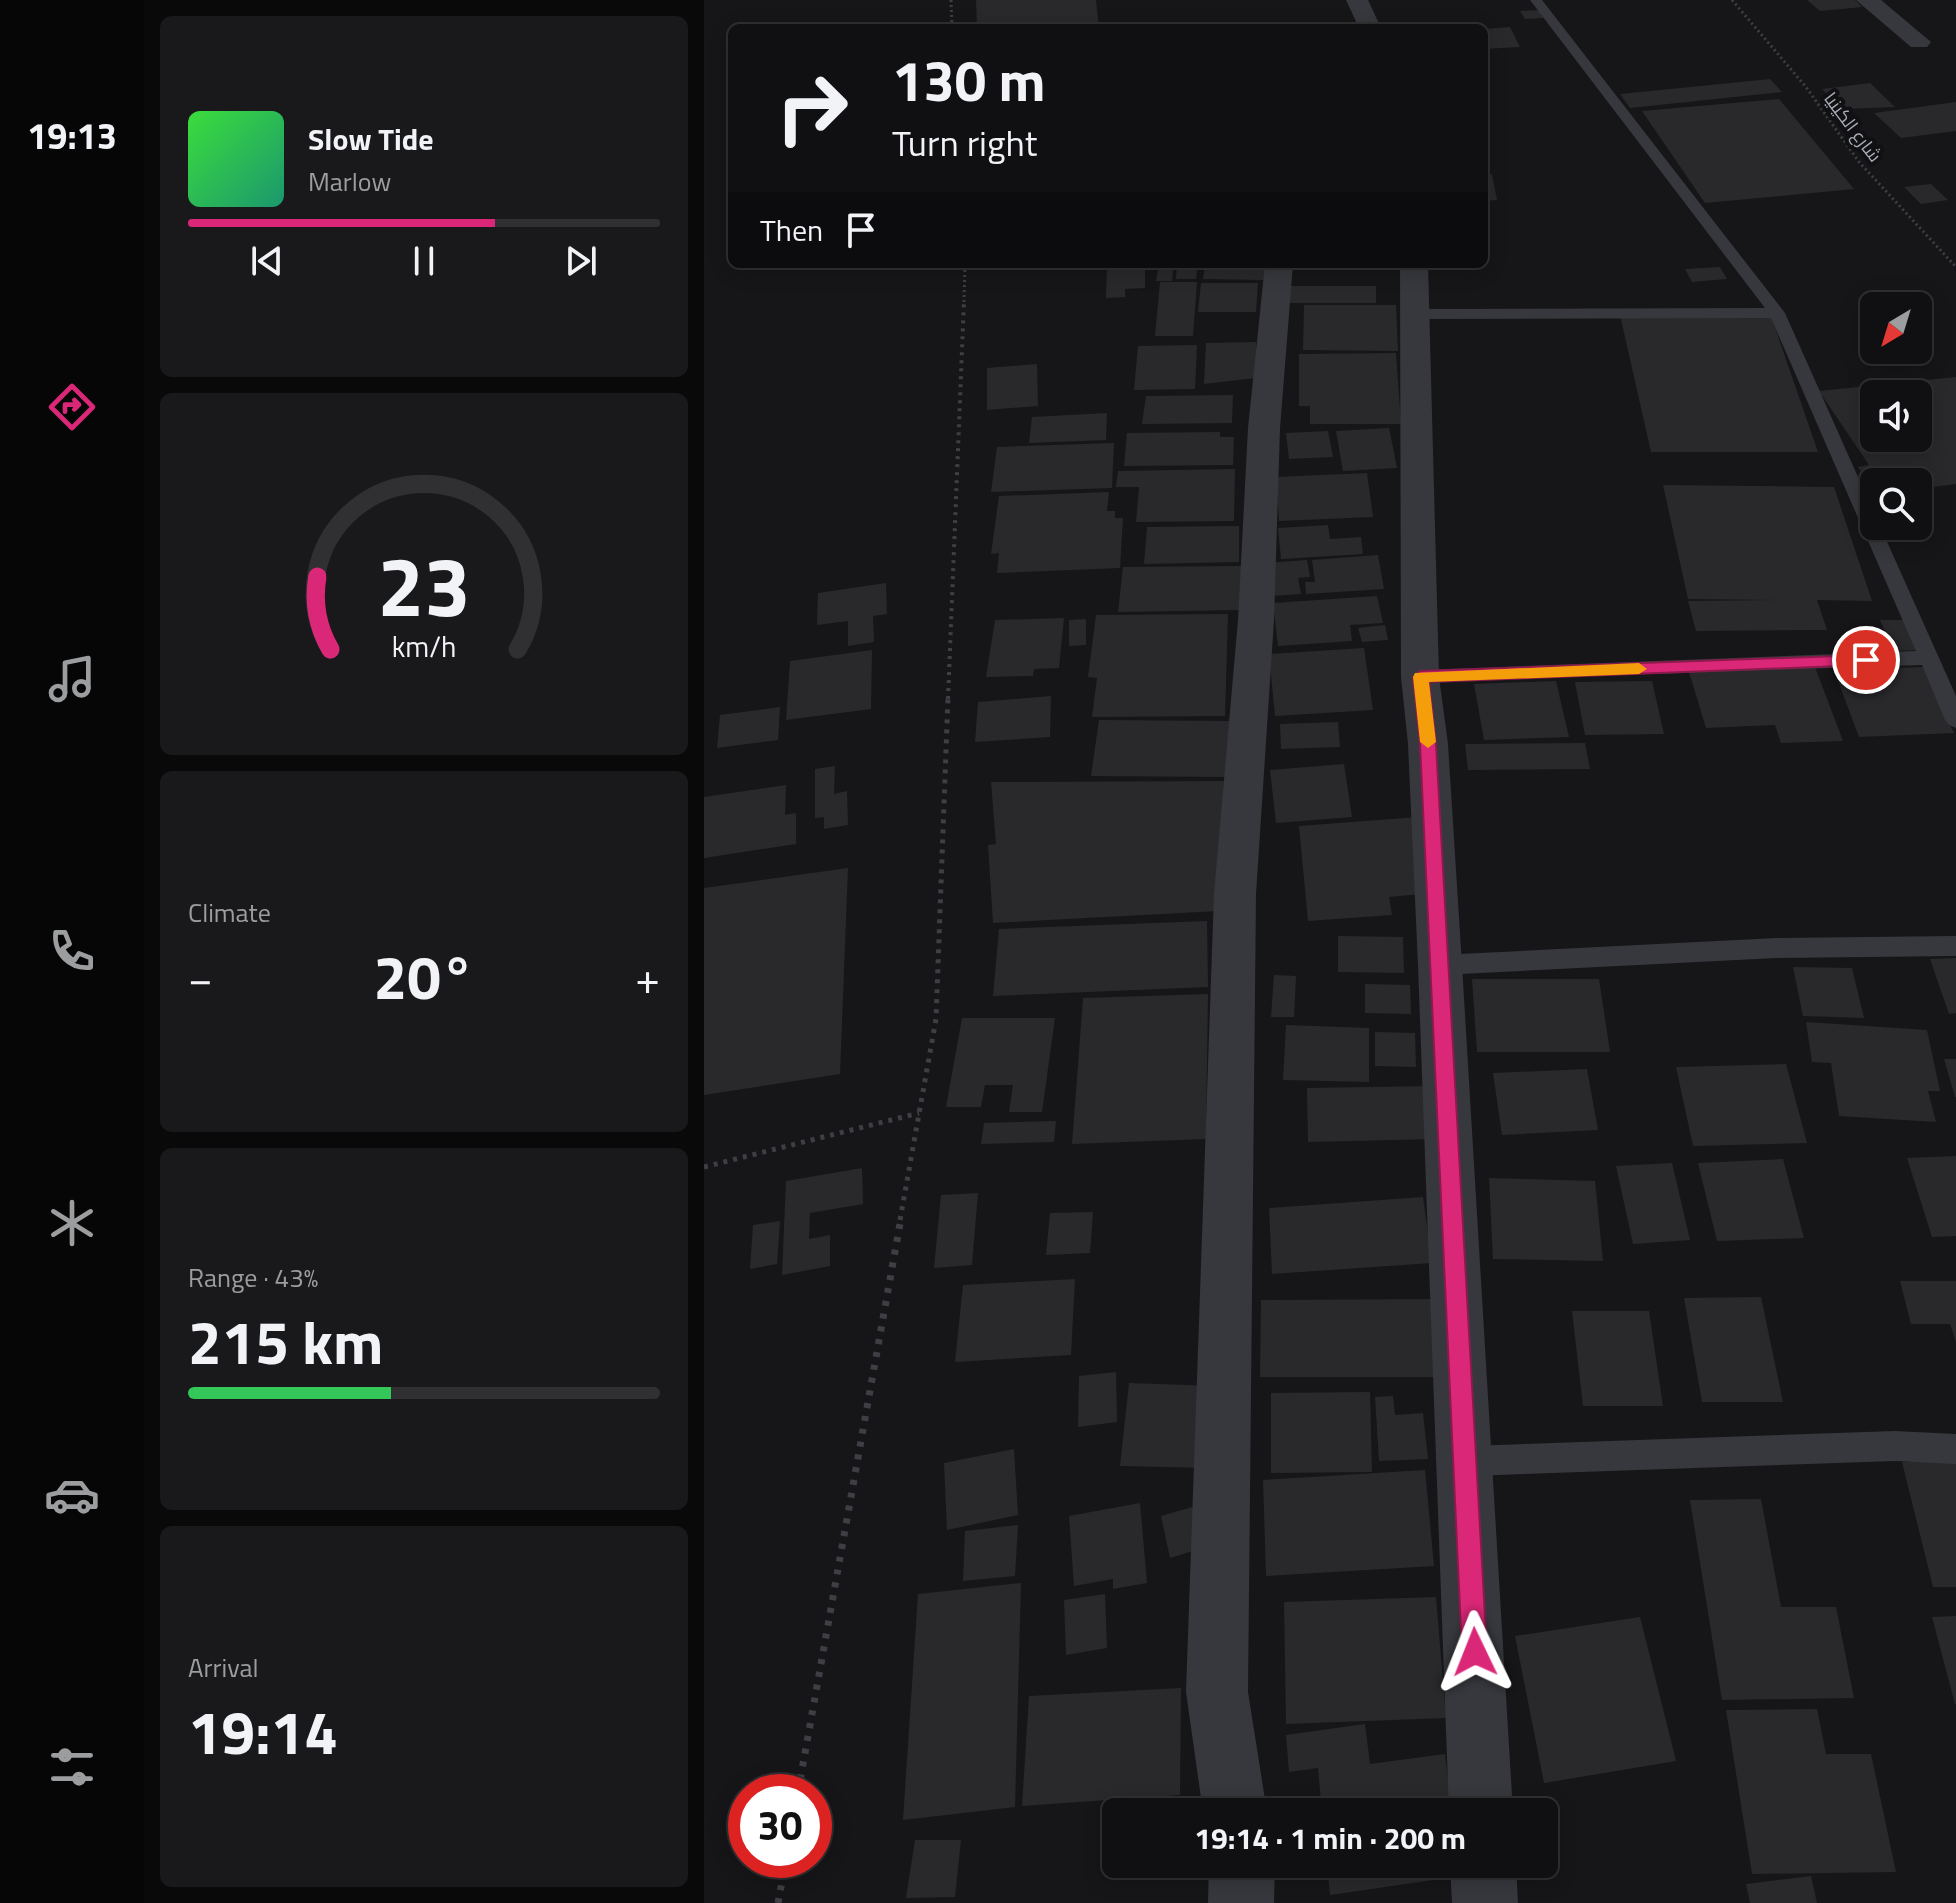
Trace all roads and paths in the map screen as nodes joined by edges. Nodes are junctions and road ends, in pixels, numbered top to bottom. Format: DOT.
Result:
graph roads {
  1 [pos="951,0"];
  2 [pos="1357,0"];
  3 [pos="1536,0"];
  4 [pos="1732,0"];
  5 [pos="1867,0"];
  6 [pos="952,24"];
  7 [pos="1368,24"];
  8 [pos="1919,42"];
  9 [pos="1956,267"];
  10 [pos="965,268"];
  11 [pos="1279,268"];
  12 [pos="1414,268"];
  13 [pos="1777,313"];
  14 [pos="1416,314"];
  15 [pos="1929,658"];
  16 [pos="1420,677"];
  17 [pos="1956,720"];
  18 [pos="1956,946"];
  19 [pos="1440,965"];
  20 [pos="919,1113"];
  21 [pos="704,1167"];
  22 [pos="1956,1449"];
  23 [pos="1467,1461"];
  24 [pos="801,1774"];
  25 [pos="1233,1798"];
  26 [pos="1480,1798"];
  27 [pos="783,1878"];
  28 [pos="1242,1878"];
  29 [pos="1484,1878"];
  30 [pos="778,1903"];
  31 [pos="1241,1903"];
  32 [pos="1485,1903"];
  1 -- 6 [label="path"];
  2 -- 7 [label="street"];
  3 -- 13 [label="lane"];
  4 -- 9 [label="path, شارع الكينيا"];
  5 -- 8 [label="street"];
  10 -- 20 [label="path"];
  11 -- 25 [label="street"];
  12 -- 14 [label="street"];
  13 -- 14 [label="lane"];
  13 -- 15 [label="lane"];
  14 -- 16 [label="street"];
  15 -- 16 [label="lane"];
  15 -- 17 [label="lane"];
  16 -- 19 [label="street"];
  18 -- 19 [label="lane"];
  19 -- 23 [label="street"];
  20 -- 21 [label="path"];
  20 -- 24 [label="path"];
  22 -- 23 [label="lane"];
  23 -- 26 [label="street"];
  27 -- 30 [label="path"];
  28 -- 31 [label="street"];
  29 -- 32 [label="street"];
}
